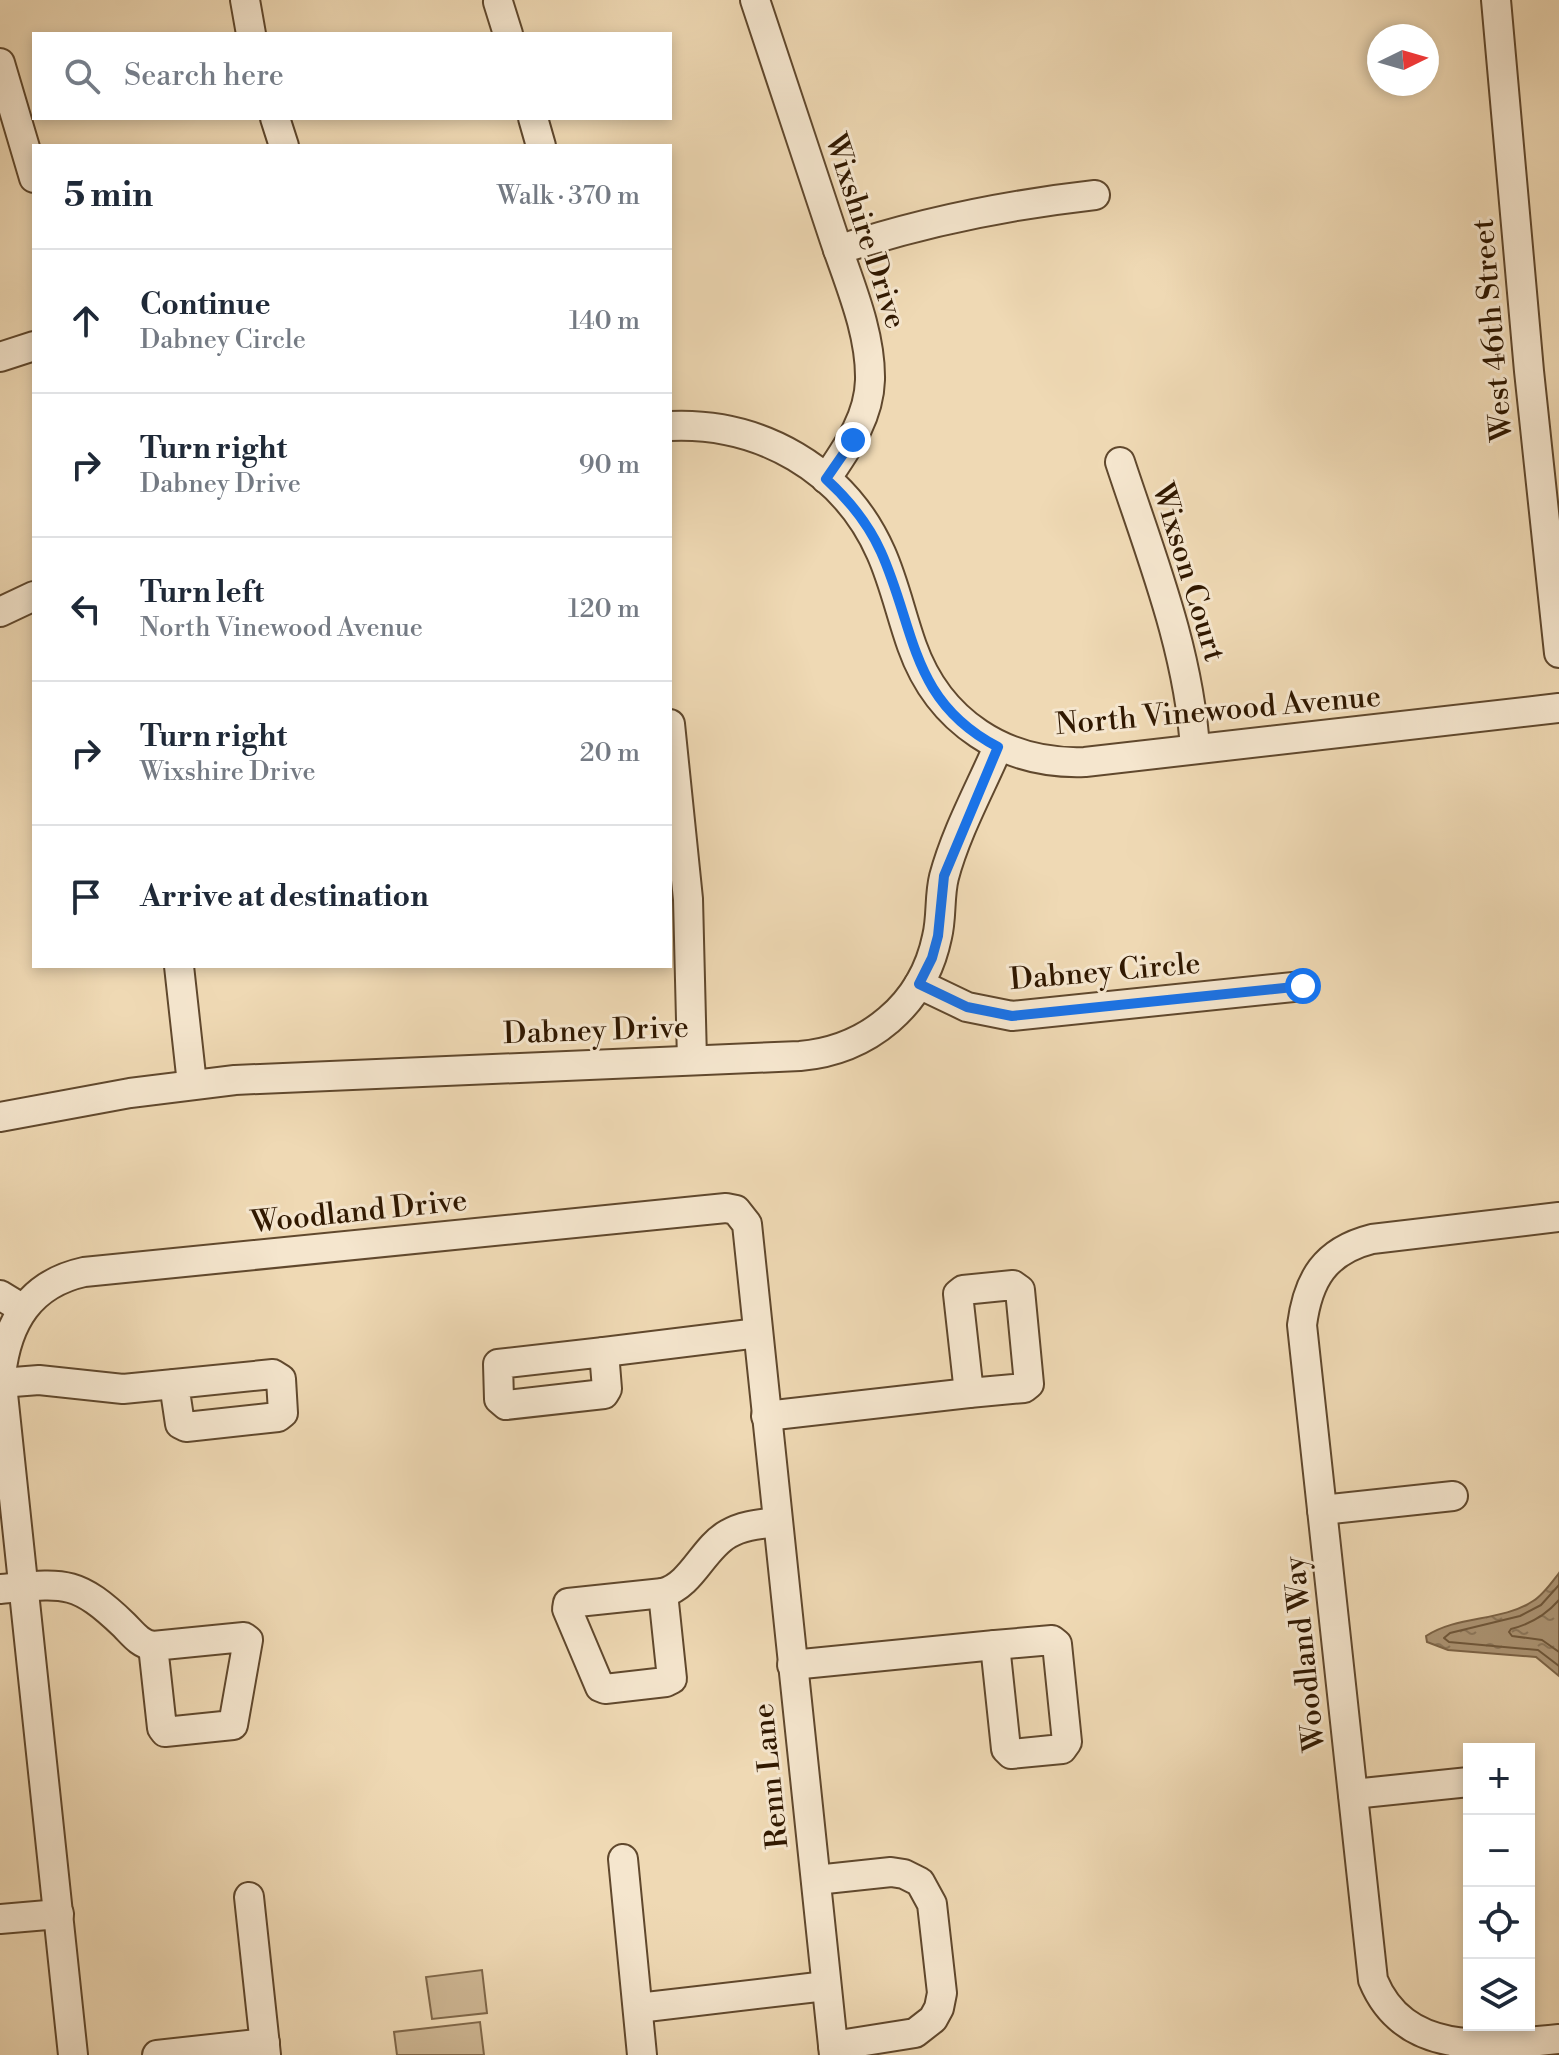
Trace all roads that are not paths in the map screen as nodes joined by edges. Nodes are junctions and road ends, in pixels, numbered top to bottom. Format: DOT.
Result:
graph roads {
  1 [pos="245,0"];
  2 [pos="755,0"];
  3 [pos="1496,0"];
  4 [pos="498,2"];
  5 [pos="251,32"];
  6 [pos="507,32"];
  7 [pos="1,75"];
  8 [pos="276,120"];
  9 [pos="534,120"];
  10 [pos="283,144"];
  11 [pos="540,144"];
  12 [pos="32,172"];
  13 [pos="1095,195"];
  14 [pos="838,250"];
  15 [pos="32,347"];
  16 [pos="0,357"];
  17 [pos="672,426"];
  18 [pos="1120,462"];
  19 [pos="826,479"];
  20 [pos="32,597"];
  21 [pos="0,612"];
  22 [pos="1558,636"];
  23 [pos="1559,708"];
  24 [pos="672,743"];
  25 [pos="998,747"];
  26 [pos="1195,749"];
  27 [pos="179,968"];
  28 [pos="919,984"];
  29 [pos="1303,986"];
  30 [pos="692,1060"];
  31 [pos="192,1084"];
  32 [pos="0,1117"];
  33 [pos="739,1213"];
  34 [pos="1559,1217"];
  35 [pos="12,1302"];
  36 [pos="758,1333"];
  37 [pos="604,1352"];
  38 [pos="1,1383"];
  39 [pos="174,1384"];
  40 [pos="969,1393"];
  41 [pos="766,1416"];
  42 [pos="1453,1496"];
  43 [pos="1322,1510"];
  44 [pos="777,1522"];
  45 [pos="12,1588"];
  46 [pos="663,1593"];
  47 [pos="995,1645"];
  48 [pos="153,1646"];
  49 [pos="792,1665"];
  50 [pos="1463,1783"];
  51 [pos="1353,1794"];
  52 [pos="623,1859"];
  53 [pos="816,1880"];
  54 [pos="249,1897"];
  55 [pos="59,1914"];
  56 [pos="0,1919"];
  57 [pos="826,1986"];
  58 [pos="638,2008"];
  59 [pos="1559,2039"];
  60 [pos="265,2049"];
  61 [pos="833,2051"];
  62 [pos="73,2055"];
  63 [pos="157,2055"];
  64 [pos="642,2055"];
  1 -- 5 [label="street"];
  2 -- 14 [label="street, Wixshire Drive"];
  3 -- 22 [label="street, West 46th Street"];
  4 -- 6 [label="street"];
  7 -- 12 [label="street"];
  8 -- 10 [label="street"];
  9 -- 11 [label="street"];
  13 -- 14 [label="street"];
  14 -- 19 [label="street, Wixshire Drive"];
  15 -- 16 [label="street"];
  17 -- 19 [label="street, North Vinewood Avenue"];
  18 -- 26 [label="street, Wixson Court"];
  19 -- 25 [label="street, North Vinewood Avenue"];
  20 -- 21 [label="street"];
  23 -- 26 [label="street, North Vinewood Avenue"];
  24 -- 30 [label="street"];
  25 -- 26 [label="street, North Vinewood Avenue"];
  25 -- 28 [label="street, Dabney Drive"];
  27 -- 31 [label="street"];
  28 -- 29 [label="street, Dabney Circle"];
  28 -- 30 [label="street, Dabney Drive"];
  30 -- 31 [label="street, Dabney Drive"];
  31 -- 32 [label="street, Dabney Drive"];
  33 -- 35 [label="street, Woodland Drive"];
  33 -- 36 [label="street, Renn Lane"];
  34 -- 43 [label="street, Woodland Way"];
  35 -- 38 [label="street"];
  36 -- 37 [label="street"];
  36 -- 41 [label="street, Renn Lane"];
  38 -- 39 [label="street"];
  38 -- 45 [label="street"];
  40 -- 41 [label="street"];
  41 -- 44 [label="street, Renn Lane"];
  42 -- 43 [label="street"];
  43 -- 51 [label="street, Woodland Way"];
  44 -- 46 [label="street"];
  44 -- 49 [label="street, Renn Lane"];
  45 -- 48 [label="street"];
  45 -- 55 [label="street"];
  47 -- 49 [label="street, Renn Lane"];
  49 -- 53 [label="street, Renn Lane"];
  50 -- 51 [label="street"];
  51 -- 59 [label="street, Woodland Way"];
  52 -- 58 [label="street"];
  53 -- 57 [label="street, Renn Lane"];
  53 -- 61 [label="street, Renn Lane"];
  54 -- 60 [label="street"];
  55 -- 56 [label="street"];
  55 -- 62 [label="street"];
  57 -- 58 [label="street"];
  57 -- 61 [label="street, Renn Lane"];
  58 -- 64 [label="street"];
  60 -- 63 [label="street"];
}
